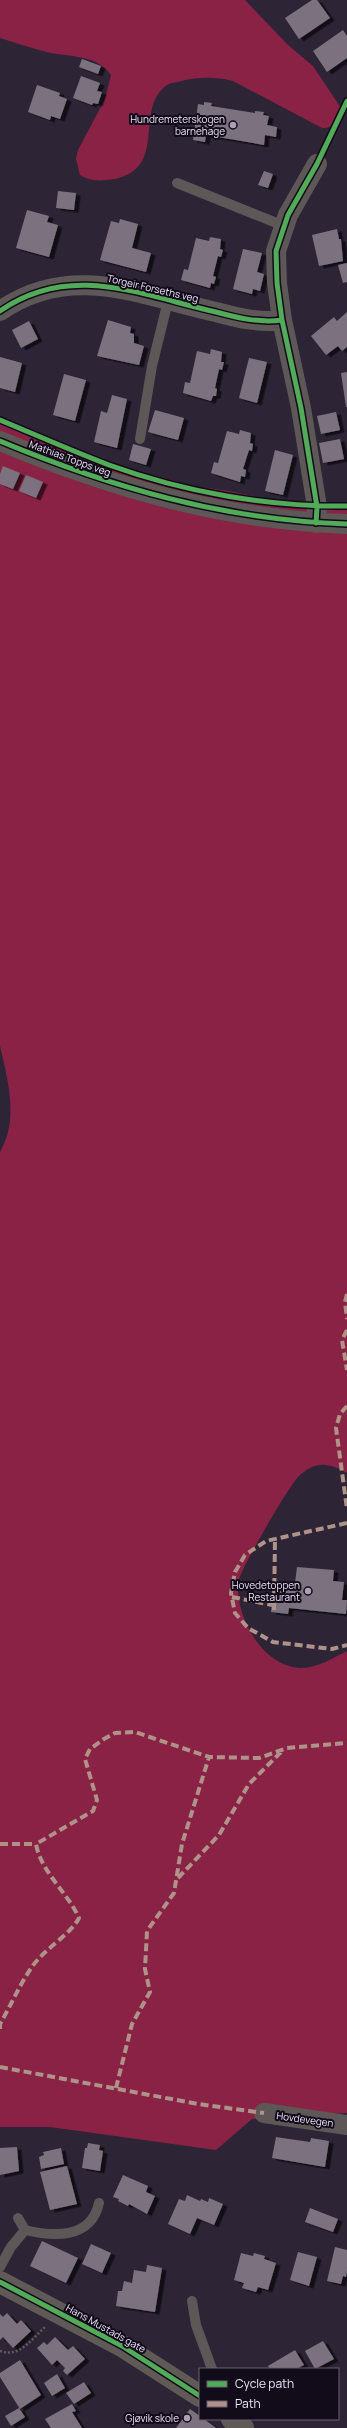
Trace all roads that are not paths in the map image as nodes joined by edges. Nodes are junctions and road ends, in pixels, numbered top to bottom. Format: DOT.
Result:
graph roads {
  1 [pos="317,164"];
  2 [pos="177,183"];
  3 [pos="284,226"];
  4 [pos="168,301"];
  5 [pos="0,311"];
  6 [pos="282,320"];
  7 [pos="140,439"];
  8 [pos="0,441"];
  9 [pos="316,523"];
  10 [pos="347,524"];
  11 [pos="264,2113"];
  12 [pos="347,2125"];
  13 [pos="99,2203"];
  14 [pos="18,2218"];
  15 [pos="25,2230"];
  16 [pos="0,2267"];
  17 [pos="0,2282"];
  18 [pos="192,2301"];
  19 [pos="212,2368"];
  20 [pos="199,2395"];
  21 [pos="233,2420"];
  22 [pos="243,2428"];
  1 -- 3 [label="street"];
  2 -- 3 [label="lane"];
  3 -- 6 [label="street"];
  4 -- 5 [label="street, Torgeir Forseths veg"];
  4 -- 6 [label="street, Torgeir Forseths veg"];
  4 -- 7 [label="lane, Torgeir Forseths veg"];
  6 -- 9 [label="street"];
  8 -- 9 [label="street, Mathias Topps veg"];
  9 -- 10 [label="street, Mathias Topps veg"];
  11 -- 12 [label="street, Hovdevegen"];
  13 -- 15 [label="lane"];
  14 -- 15 [label="lane"];
  15 -- 16 [label="lane"];
  17 -- 20 [label="main road, Hans Mustads gate"];
  18 -- 19 [label="lane"];
  21 -- 22 [label="main road"];
}
